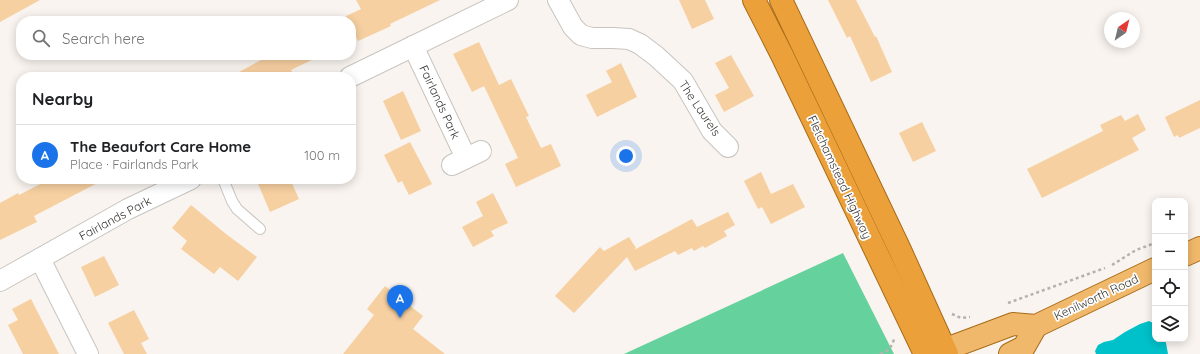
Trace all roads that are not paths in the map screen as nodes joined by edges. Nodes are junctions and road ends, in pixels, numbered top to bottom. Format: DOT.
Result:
graph roads {
  1 [pos="508,0"];
  2 [pos="558,0"];
  3 [pos="754,0"];
  4 [pos="781,0"];
  5 [pos="413,46"];
  6 [pos="356,74"];
  7 [pos="728,147"];
  8 [pos="466,158"];
  9 [pos="180,184"];
  10 [pos="225,184"];
  11 [pos="260,229"];
  12 [pos="1200,248"];
  13 [pos="1188,254"];
  14 [pos="40,259"];
  15 [pos="1153,270"];
  16 [pos="0,281"];
  17 [pos="1036,326"];
  18 [pos="938,353"];
  19 [pos="88,354"];
  20 [pos="1010,354"];
  1 -- 5 [label="street"];
  2 -- 7 [label="street, The Laurels"];
  3 -- 18 [label="highway, Fletchamstead Highway"];
  4 -- 18 [label="highway, Fletchamstead Highway"];
  5 -- 6 [label="street"];
  5 -- 8 [label="street, Fairlands Park"];
  9 -- 14 [label="street, Fairlands Park"];
  10 -- 11 [label="lane"];
  12 -- 13 [label="main road"];
  14 -- 16 [label="street, Fairlands Park"];
  14 -- 19 [label="street"];
  15 -- 17 [label="main road, Kenilworth Road"];
  17 -- 18 [label="main road"];
  17 -- 20 [label="main road"];
}
